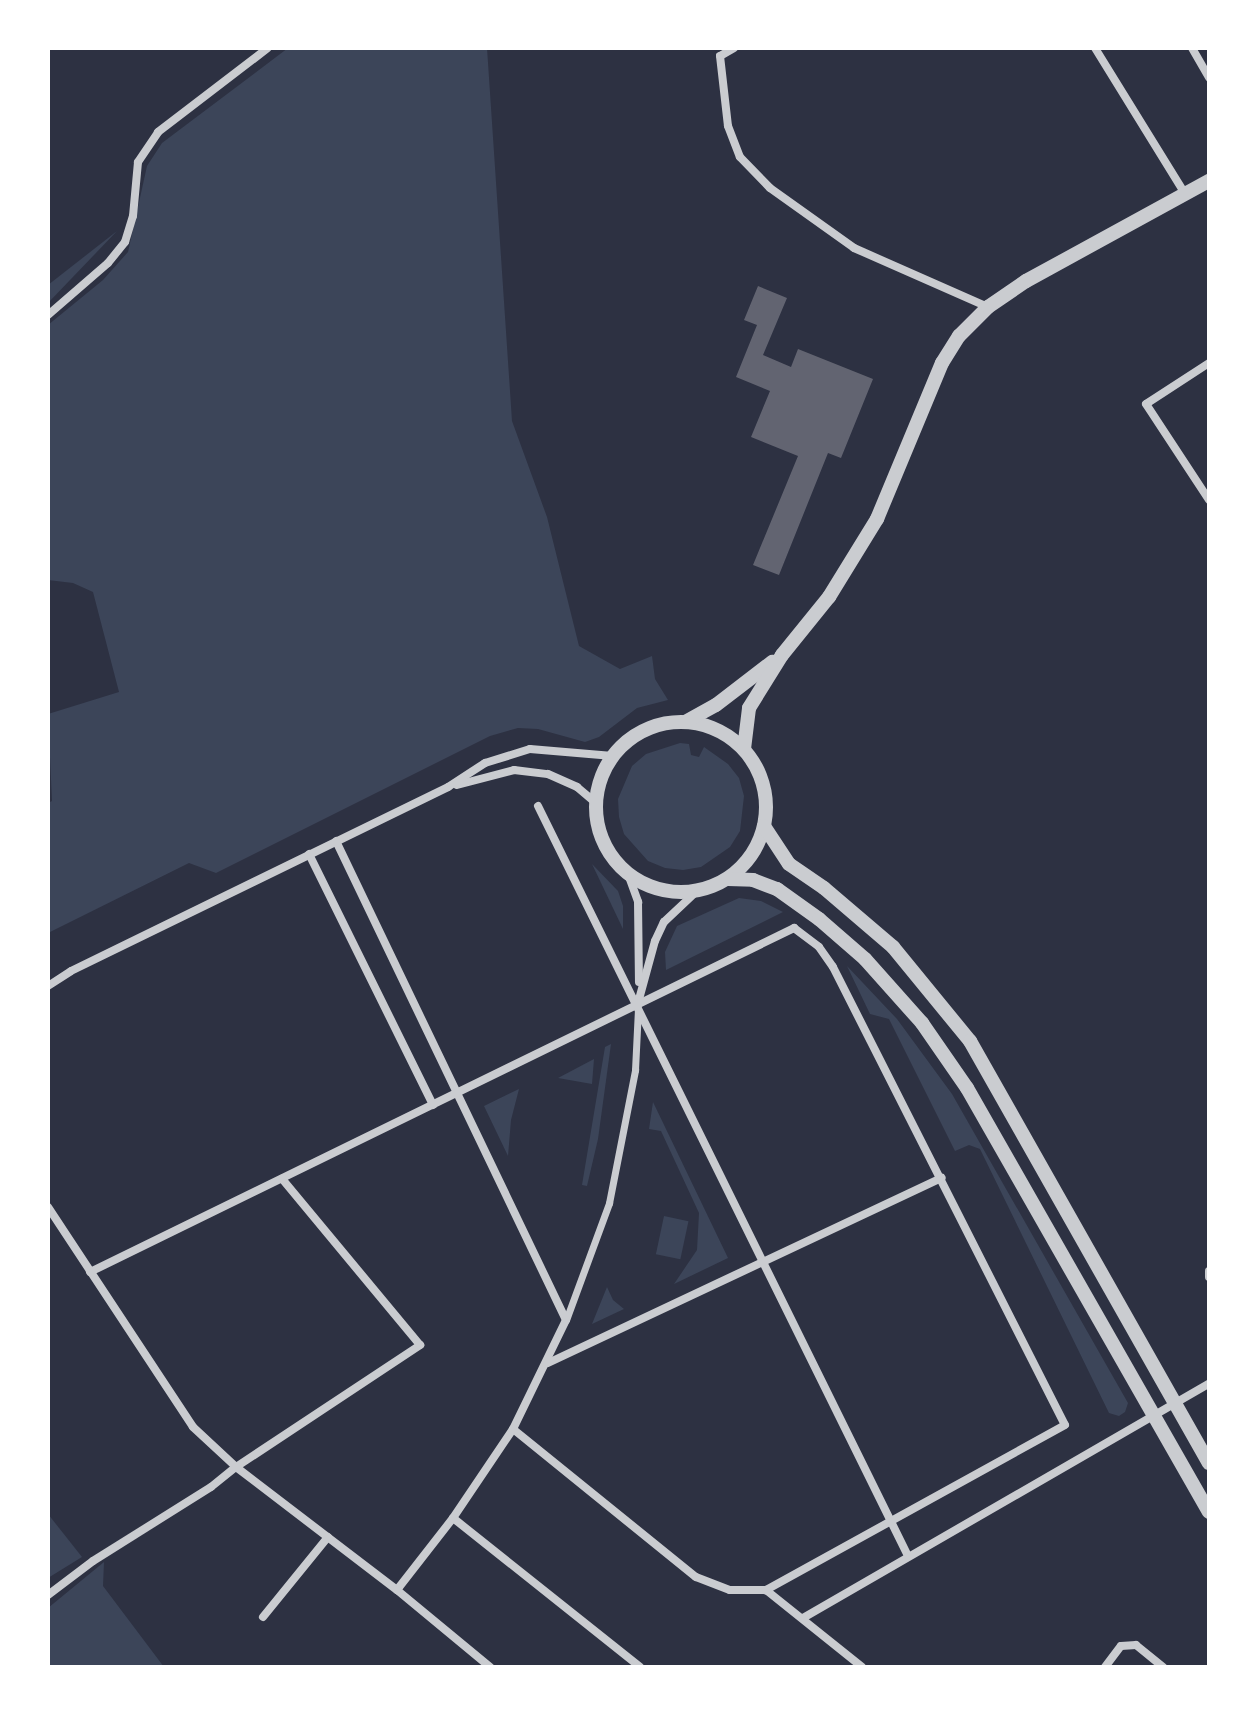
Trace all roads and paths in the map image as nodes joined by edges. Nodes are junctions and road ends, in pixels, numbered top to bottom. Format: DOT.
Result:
graph roads {
  1 [pos="268,48"];
  2 [pos="734,48"];
  3 [pos="1095,48"];
  4 [pos="1192,48"];
  5 [pos="720,52"];
  6 [pos="1209,78"];
  7 [pos="1209,181"];
  8 [pos="1185,194"];
  9 [pos="988,307"];
  10 [pos="48,315"];
  11 [pos="1209,363"];
  12 [pos="1209,500"];
  13 [pos="782,655"];
  14 [pos="685,722"];
  15 [pos="744,749"];
  16 [pos="613,756"];
  17 [pos="448,787"];
  18 [pos="596,803"];
  19 [pos="538,806"];
  20 [pos="764,826"];
  21 [pos="336,841"];
  22 [pos="309,854"];
  23 [pos="628,874"];
  24 [pos="728,879"];
  25 [pos="697,891"];
  26 [pos="48,986"];
  27 [pos="640,991"];
  28 [pos="638,1004"];
  29 [pos="457,1093"];
  30 [pos="433,1105"];
  31 [pos="942,1178"];
  32 [pos="282,1179"];
  33 [pos="48,1207"];
  34 [pos="762,1262"];
  35 [pos="90,1272"];
  36 [pos="566,1320"];
  37 [pos="548,1363"];
  38 [pos="1209,1384"];
  39 [pos="1175,1404"];
  40 [pos="1154,1416"];
  41 [pos="513,1429"];
  42 [pos="1209,1463"];
  43 [pos="236,1467"];
  44 [pos="1209,1512"];
  45 [pos="453,1518"];
  46 [pos="889,1523"];
  47 [pos="328,1537"];
  48 [pos="908,1556"];
  49 [pos="397,1590"];
  50 [pos="766,1590"];
  51 [pos="48,1595"];
  52 [pos="263,1617"];
  53 [pos="803,1618"];
  54 [pos="490,1667"];
  55 [pos="640,1667"];
  56 [pos="862,1667"];
  57 [pos="1105,1667"];
  58 [pos="1163,1667"];
  1 -- 10 [label="street"];
  2 -- 5 [label="street"];
  3 -- 8 [label="street"];
  4 -- 6 [label="street"];
  5 -- 9 [label="street"];
  7 -- 8 [label="street"];
  8 -- 9 [label="street"];
  9 -- 13 [label="street"];
  11 -- 12 [label="street"];
  13 -- 14 [label="street"];
  13 -- 15 [label="street"];
  14 -- 15 [label="street"];
  14 -- 16 [label="street"];
  15 -- 20 [label="street"];
  16 -- 17 [label="street"];
  16 -- 18 [label="street"];
  17 -- 18 [label="street"];
  17 -- 21 [label="street"];
  18 -- 23 [label="street"];
  19 -- 28 [label="street"];
  20 -- 24 [label="street"];
  20 -- 39 [label="street"];
  21 -- 22 [label="street"];
  21 -- 29 [label="street"];
  22 -- 26 [label="street"];
  22 -- 30 [label="street"];
  23 -- 25 [label="street"];
  23 -- 27 [label="street"];
  24 -- 25 [label="street"];
  24 -- 40 [label="street"];
  25 -- 27 [label="street"];
  27 -- 28 [label="street"];
  28 -- 29 [label="street"];
  28 -- 31 [label="street"];
  28 -- 34 [label="street"];
  28 -- 36 [label="street"];
  29 -- 30 [label="street"];
  29 -- 36 [label="street"];
  30 -- 32 [label="street"];
  31 -- 34 [label="street"];
  31 -- 46 [label="street"];
  32 -- 35 [label="street"];
  32 -- 43 [label="street"];
  33 -- 35 [label="street"];
  34 -- 37 [label="street"];
  34 -- 46 [label="street"];
  35 -- 43 [label="street"];
  36 -- 37 [label="street"];
  37 -- 41 [label="street"];
  38 -- 39 [label="street"];
  39 -- 40 [label="street"];
  39 -- 42 [label="street"];
  40 -- 44 [label="street"];
  40 -- 48 [label="street"];
  41 -- 45 [label="street"];
  41 -- 50 [label="street"];
  43 -- 47 [label="street"];
  43 -- 51 [label="street"];
  45 -- 49 [label="street"];
  45 -- 55 [label="street"];
  46 -- 48 [label="street"];
  46 -- 50 [label="street"];
  47 -- 49 [label="street"];
  47 -- 52 [label="street"];
  48 -- 53 [label="street"];
  49 -- 54 [label="street"];
  50 -- 53 [label="street"];
  53 -- 56 [label="street"];
  57 -- 58 [label="street"];
}
